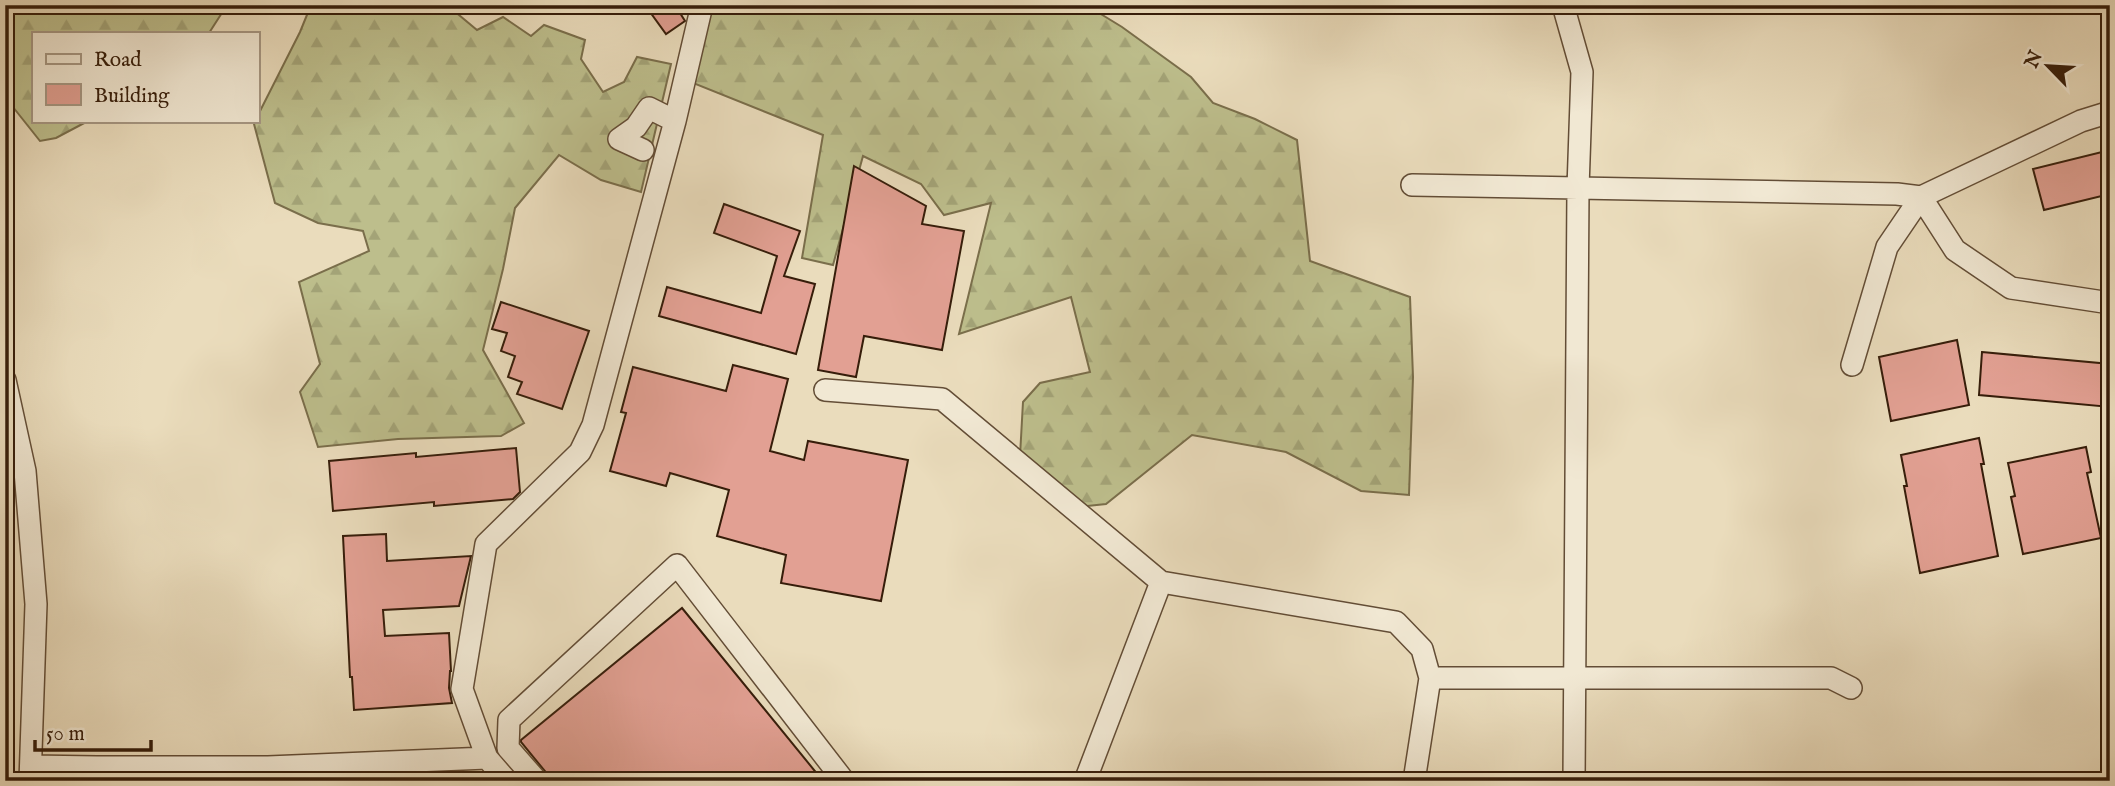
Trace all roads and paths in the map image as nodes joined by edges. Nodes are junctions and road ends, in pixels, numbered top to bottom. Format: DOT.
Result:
graph roads {
  1 [pos="702,5"];
  2 [pos="1563,5"];
  3 [pos="2110,112"];
  4 [pos="675,121"];
  5 [pos="643,150"];
  6 [pos="1412,185"];
  7 [pos="1578,188"];
  8 [pos="1922,197"];
  9 [pos="2110,303"];
  10 [pos="1853,365"];
  11 [pos="5,380"];
  12 [pos="825,390"];
  13 [pos="1161,582"];
  14 [pos="1430,678"];
  15 [pos="1574,678"];
  16 [pos="1851,688"];
  17 [pos="487,758"];
  18 [pos="31,773"];
  19 [pos="97,774"];
  20 [pos="507,781"];
  21 [pos="537,781"];
  22 [pos="844,781"];
  23 [pos="1085,781"];
  24 [pos="1415,781"];
  25 [pos="1574,781"];
  1 -- 4 [label="street"];
  2 -- 7 [label="street"];
  3 -- 8 [label="street"];
  4 -- 5 [label="street"];
  4 -- 17 [label="street"];
  6 -- 7 [label="street"];
  7 -- 8 [label="street"];
  7 -- 15 [label="street"];
  8 -- 9 [label="street"];
  8 -- 10 [label="street"];
  11 -- 18 [label="street"];
  12 -- 13 [label="street"];
  13 -- 14 [label="street"];
  13 -- 23 [label="street"];
  14 -- 15 [label="street"];
  14 -- 24 [label="street"];
  15 -- 16 [label="street"];
  15 -- 25 [label="street"];
  17 -- 19 [label="street"];
  17 -- 20 [label="street"];
  18 -- 19 [label="street"];
  21 -- 22 [label="street"];
}
